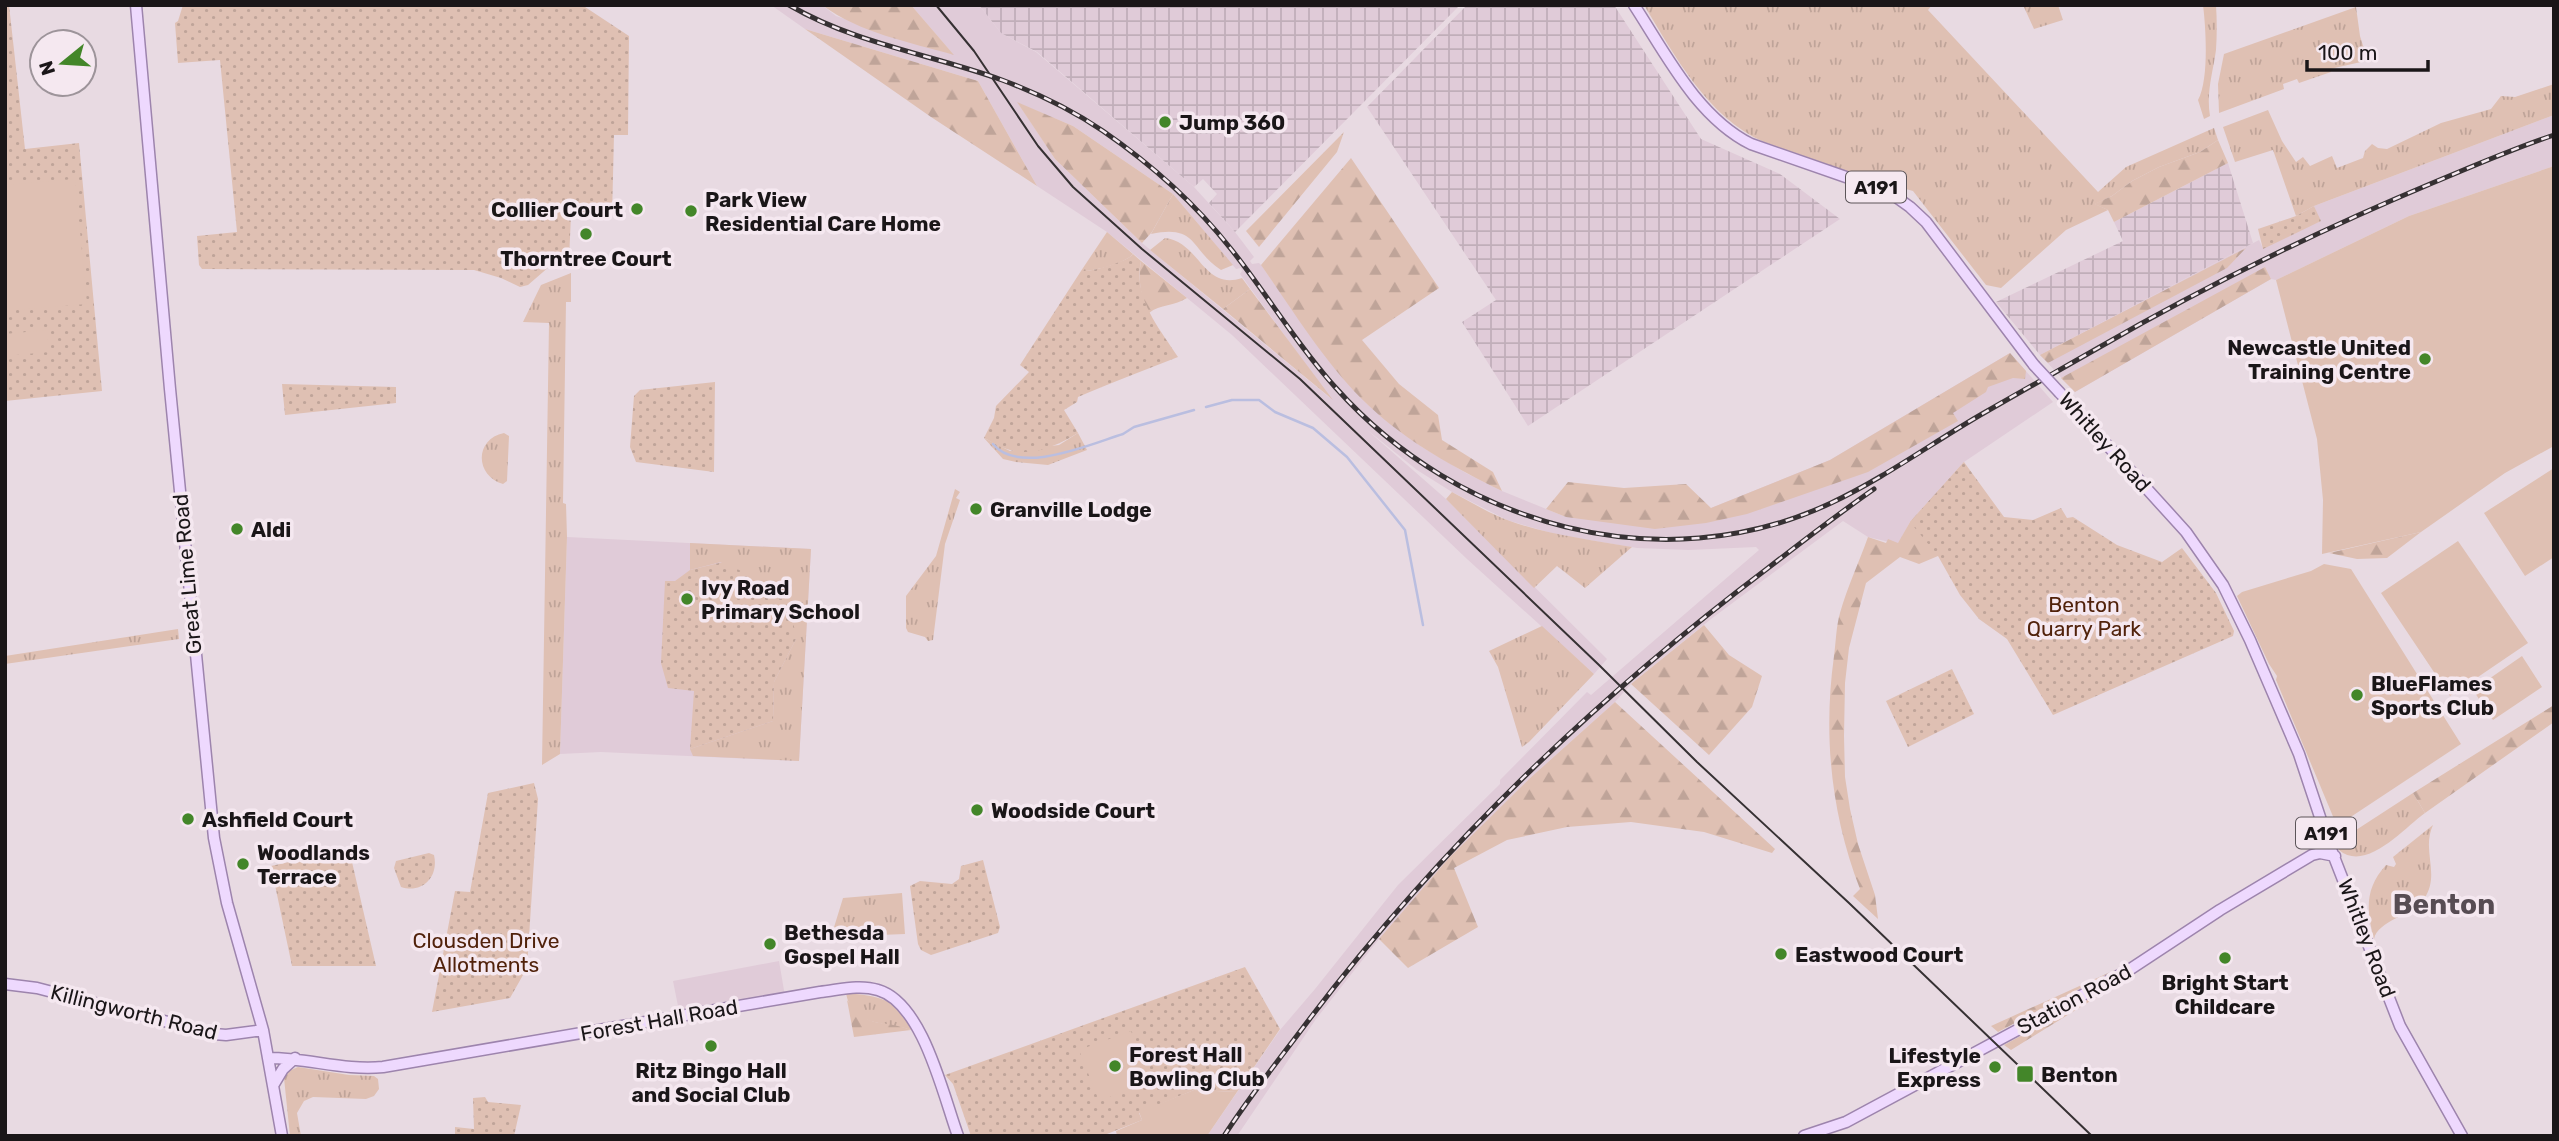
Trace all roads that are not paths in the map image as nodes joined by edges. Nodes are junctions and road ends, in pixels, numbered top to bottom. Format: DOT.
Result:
graph roads {
  1 [pos="136,5"];
  2 [pos="1634,5"];
  3 [pos="2335,856"];
  4 [pos="5,984"];
  5 [pos="257,1007"];
  6 [pos="263,1030"];
  7 [pos="239,1033"];
  8 [pos="269,1058"];
  9 [pos="295,1059"];
  10 [pos="274,1084"];
  11 [pos="282,1136"];
  12 [pos="958,1136"];
  13 [pos="1804,1136"];
  14 [pos="2462,1136"];
  1 -- 5 [label="main road, Great Lime Road"];
  2 -- 3 [label="main road, Whitley Road / A191, bridge"];
  3 -- 13 [label="main road, Station Road"];
  3 -- 14 [label="main road, Whitley Road / A191"];
  4 -- 7 [label="main road, Killingworth Road"];
  5 -- 6 [label="main road, Great Lime Road"];
  5 -- 7 [label="main road"];
  6 -- 7 [label="main road, Killingworth Road"];
  6 -- 8 [label="main road, Great Lime Road"];
  8 -- 9 [label="main road, Forest Hall Road"];
  8 -- 10 [label="main road, Great Lime Road"];
  9 -- 10 [label="main road"];
  9 -- 12 [label="main road, Forest Hall Road"];
  10 -- 11 [label="main road, Great Lime Road"];
}
